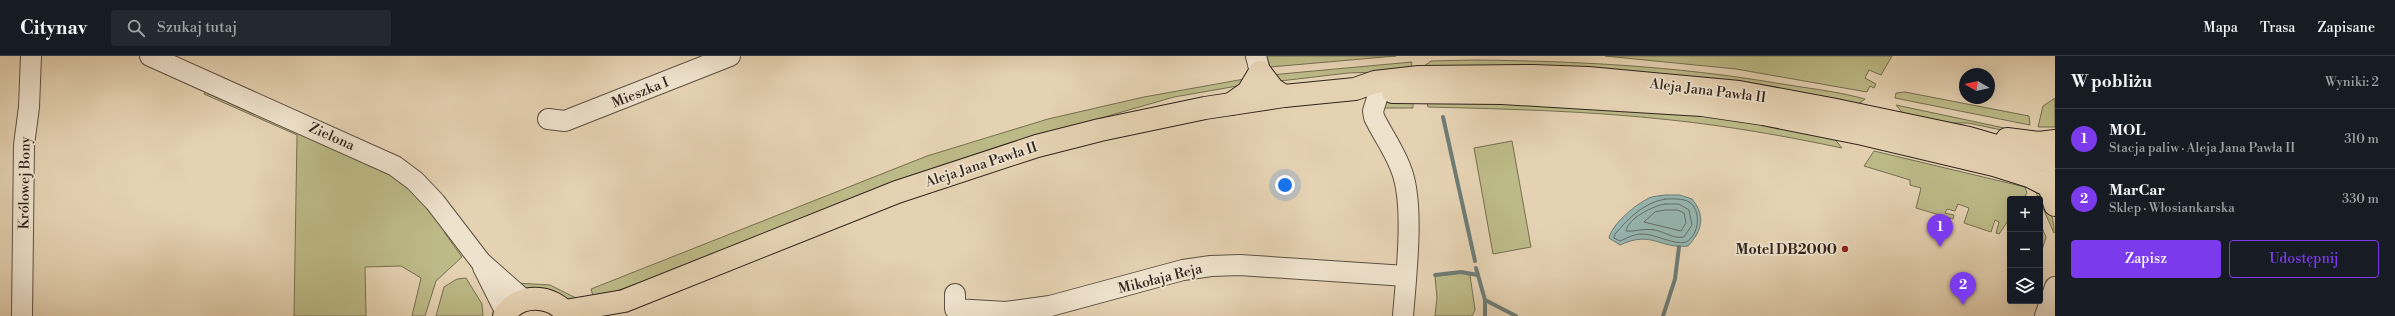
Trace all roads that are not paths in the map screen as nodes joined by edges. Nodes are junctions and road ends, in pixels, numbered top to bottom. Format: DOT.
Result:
graph roads {
  1 [pos="31,56"];
  2 [pos="150,56"];
  3 [pos="730,56"];
  4 [pos="181,62"];
  5 [pos="1258,64"];
  6 [pos="1355,89"];
  7 [pos="1284,96"];
  8 [pos="1376,102"];
  9 [pos="1231,104"];
  10 [pos="548,118"];
  11 [pos="1980,141"];
  12 [pos="2055,141"];
  13 [pos="2055,163"];
  14 [pos="2054,187"];
  15 [pos="481,262"];
  16 [pos="1406,276"];
  17 [pos="2055,287"];
  18 [pos="955,294"];
  19 [pos="524,300"];
  20 [pos="624,301"];
  21 [pos="1050,311"];
  22 [pos="22,313"];
  23 [pos="567,314"];
  24 [pos="505,315"];
  25 [pos="603,316"];
  26 [pos="1403,316"];
  27 [pos="2045,316"];
  1 -- 22 [label="street, Królowej Bony"];
  2 -- 4 [label="street, Zielona"];
  3 -- 10 [label="street, Mieszka I"];
  4 -- 15 [label="street, Zielona"];
  5 -- 7 [label="main road"];
  5 -- 9 [label="main road"];
  6 -- 7 [label="main road, Aleja Jana Pawła II"];
  6 -- 8 [label="main road, Aleja Jana Pawła II"];
  6 -- 11 [label="main road, Aleja Jana Pawła II"];
  7 -- 9 [label="main road, Aleja Jana Pawła II"];
  8 -- 14 [label="main road, Aleja Jana Pawła II"];
  8 -- 16 [label="street"];
  9 -- 20 [label="main road, Aleja Jana Pawła II"];
  11 -- 12 [label="main road"];
  11 -- 13 [label="main road, Aleja Jana Pawła II"];
  15 -- 19 [label="street, Zielona"];
  15 -- 24 [label="street, Zielona"];
  16 -- 21 [label="street, Mikołaja Reja"];
  16 -- 26 [label="street"];
  17 -- 27 [label="street"];
  18 -- 21 [label="street, Mikołaja Reja"];
  19 -- 23 [label="main road"];
  19 -- 24 [label="main road"];
  20 -- 23 [label="main road, Aleja Jana Pawła II"];
  20 -- 25 [label="main road, Aleja Jana Pawła II"];
}
